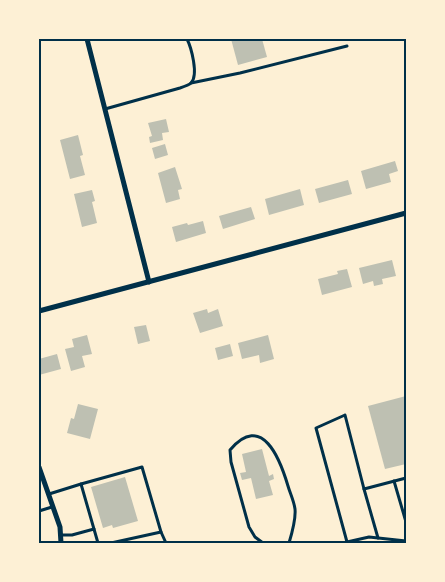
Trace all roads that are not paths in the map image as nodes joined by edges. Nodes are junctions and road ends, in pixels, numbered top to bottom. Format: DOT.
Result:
graph roads {
  1 [pos="87,39"];
  2 [pos="187,39"];
  3 [pos="346,46"];
  4 [pos="191,83"];
  5 [pos="105,109"];
  6 [pos="406,213"];
  7 [pos="149,282"];
  8 [pos="39,311"];
  9 [pos="39,467"];
  10 [pos="406,478"];
  11 [pos="394,481"];
  12 [pos="81,484"];
  13 [pos="364,489"];
  14 [pos="48,494"];
  15 [pos="53,506"];
  16 [pos="39,511"];
  17 [pos="406,522"];
  18 [pos="94,529"];
  19 [pos="161,532"];
  20 [pos="61,535"];
  21 [pos="378,538"];
  22 [pos="406,541"];
  23 [pos="61,543"];
  24 [pos="98,543"];
  25 [pos="111,543"];
  26 [pos="166,543"];
  27 [pos="263,543"];
  28 [pos="289,543"];
  29 [pos="342,543"];
  30 [pos="347,543"];
  1 -- 5 [label="street"];
  2 -- 4 [label="lane"];
  3 -- 4 [label="lane"];
  4 -- 5 [label="lane"];
  5 -- 7 [label="street"];
  6 -- 7 [label="street"];
  7 -- 8 [label="street"];
  9 -- 14 [label="street"];
  10 -- 11 [label="lane"];
  11 -- 13 [label="lane"];
  11 -- 17 [label="lane"];
  12 -- 14 [label="lane"];
  12 -- 18 [label="lane"];
  12 -- 19 [label="lane"];
  13 -- 21 [label="lane"];
  13 -- 30 [label="lane"];
  14 -- 15 [label="street"];
  15 -- 16 [label="lane"];
  15 -- 20 [label="street"];
  18 -- 20 [label="lane"];
  18 -- 24 [label="lane"];
  19 -- 25 [label="lane"];
  19 -- 26 [label="lane"];
  20 -- 23 [label="street"];
  21 -- 22 [label="lane"];
  21 -- 30 [label="lane"];
  27 -- 28 [label="lane"];
  29 -- 30 [label="lane"];
}
